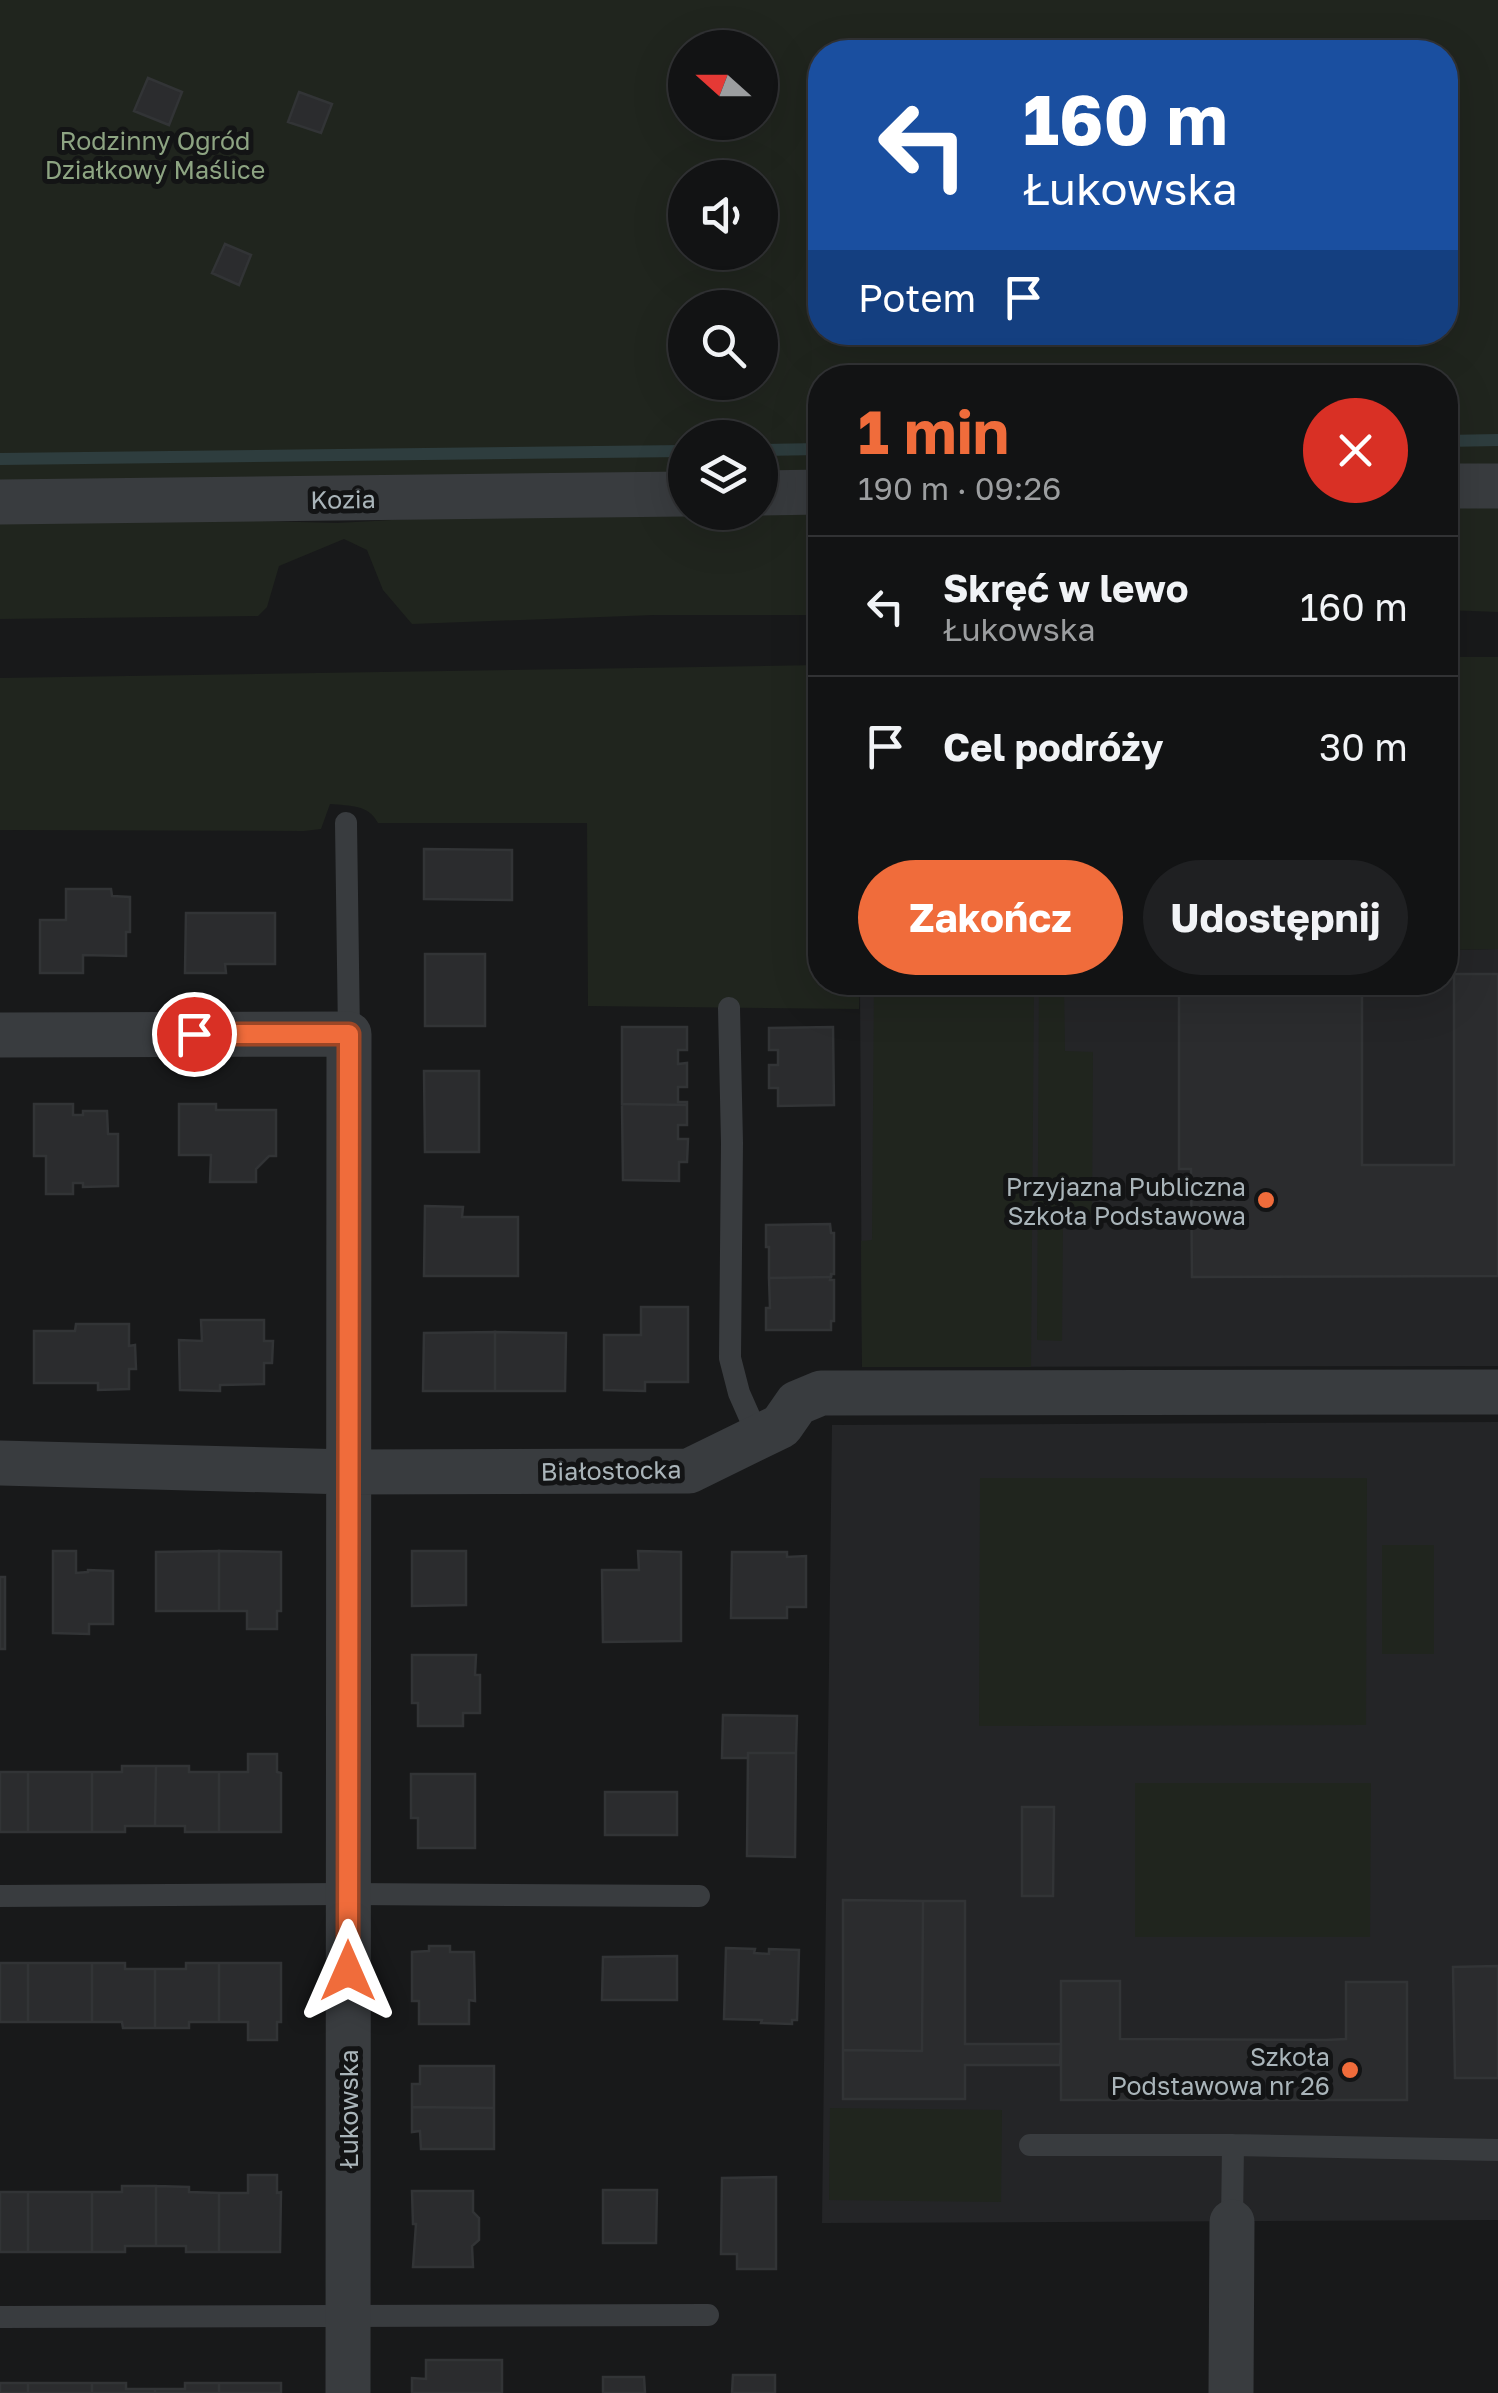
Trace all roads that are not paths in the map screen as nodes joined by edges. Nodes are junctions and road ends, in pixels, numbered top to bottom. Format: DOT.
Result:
graph roads {
  1 [pos="1458,486"];
  2 [pos="1498,486"];
  3 [pos="808,492"];
  4 [pos="778,493"];
  5 [pos="668,494"];
  6 [pos="0,502"];
  7 [pos="346,823"];
  8 [pos="729,1008"];
  9 [pos="349,1034"];
  10 [pos="0,1035"];
  11 [pos="1498,1392"];
  12 [pos="758,1436"];
  13 [pos="0,1462"];
  14 [pos="348,1472"];
  15 [pos="348,1894"];
  16 [pos="0,1896"];
  17 [pos="699,1896"];
  18 [pos="1030,2145"];
  19 [pos="1233,2145"];
  20 [pos="1498,2150"];
  21 [pos="1232,2222"];
  22 [pos="708,2315"];
  23 [pos="0,2317"];
  24 [pos="348,2317"];
  25 [pos="348,2393"];
  26 [pos="1231,2393"];
  1 -- 2 [label="street"];
  3 -- 4 [label="street"];
  5 -- 6 [label="street, Kozia"];
  7 -- 9 [label="lane"];
  8 -- 12 [label="lane"];
  9 -- 10 [label="street"];
  9 -- 14 [label="street, Łukowska"];
  11 -- 12 [label="street, Białostocka"];
  12 -- 14 [label="street, Białostocka"];
  13 -- 14 [label="street, Białostocka"];
  14 -- 15 [label="street, Łukowska"];
  15 -- 16 [label="lane"];
  15 -- 17 [label="lane"];
  15 -- 24 [label="street, Łukowska"];
  18 -- 19 [label="lane"];
  19 -- 20 [label="lane"];
  19 -- 21 [label="lane"];
  21 -- 26 [label="street"];
  22 -- 24 [label="lane"];
  23 -- 24 [label="lane"];
  24 -- 25 [label="street, Łukowska"];
}
